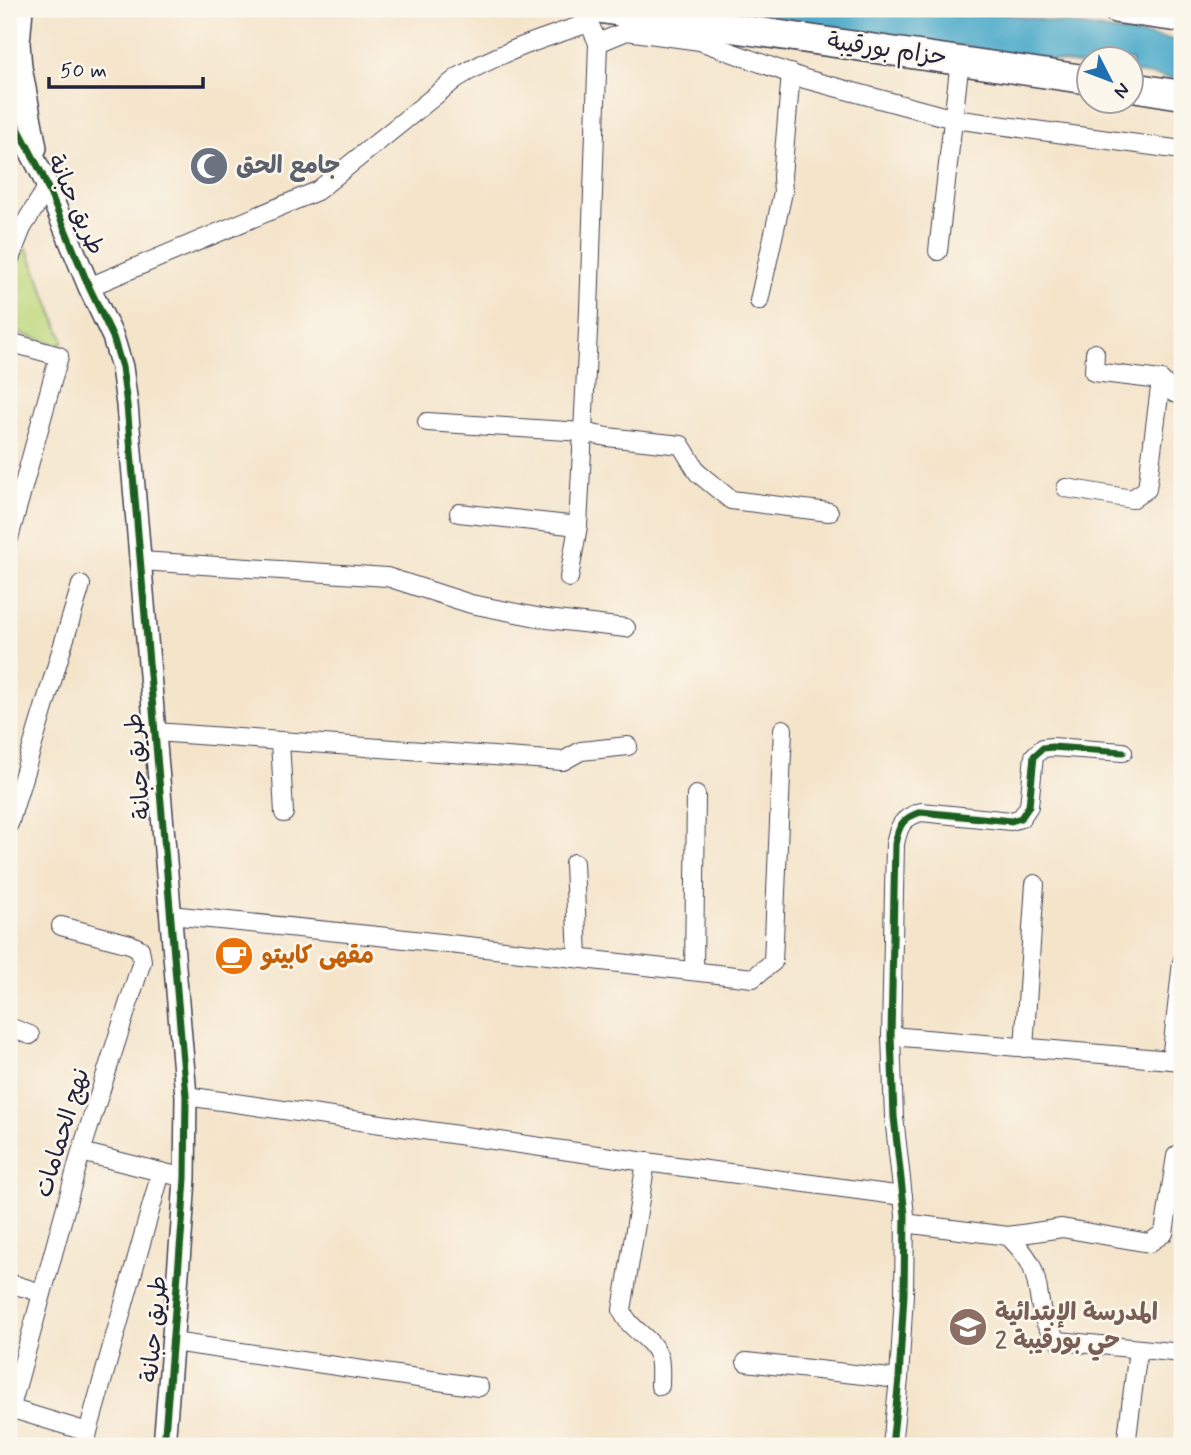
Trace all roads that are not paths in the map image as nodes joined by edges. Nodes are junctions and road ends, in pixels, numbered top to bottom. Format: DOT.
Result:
graph roads {
  1 [pos="22,9"];
  2 [pos="1117,9"];
  3 [pos="593,13"];
  4 [pos="1182,18"];
  5 [pos="598,43"];
  6 [pos="960,60"];
  7 [pos="791,73"];
  8 [pos="1076,78"];
  9 [pos="1146,89"];
  10 [pos="1182,95"];
  11 [pos="9,107"];
  12 [pos="954,119"];
  13 [pos="1182,150"];
  14 [pos="45,180"];
  15 [pos="938,251"];
  16 [pos="9,261"];
  17 [pos="89,287"];
  18 [pos="759,301"];
  19 [pos="9,342"];
  20 [pos="1095,353"];
  21 [pos="1161,380"];
  22 [pos="1182,395"];
  23 [pos="427,422"];
  24 [pos="583,432"];
  25 [pos="1066,488"];
  26 [pos="829,512"];
  27 [pos="459,513"];
  28 [pos="578,526"];
  29 [pos="9,538"];
  30 [pos="141,561"];
  31 [pos="569,578"];
  32 [pos="81,585"];
  33 [pos="626,628"];
  34 [pos="783,729"];
  35 [pos="155,732"];
  36 [pos="280,741"];
  37 [pos="628,746"];
  38 [pos="1123,752"];
  39 [pos="15,779"];
  40 [pos="696,795"];
  41 [pos="284,813"];
  42 [pos="9,824"];
  43 [pos="574,863"];
  44 [pos="1035,884"];
  45 [pos="170,915"];
  46 [pos="61,926"];
  47 [pos="578,958"];
  48 [pos="1182,962"];
  49 [pos="694,971"];
  50 [pos="9,1027"];
  51 [pos="30,1035"];
  52 [pos="891,1036"];
  53 [pos="1024,1048"];
  54 [pos="1177,1060"];
  55 [pos="186,1096"];
  56 [pos="81,1152"];
  57 [pos="1182,1152"];
  58 [pos="646,1163"];
  59 [pos="161,1172"];
  60 [pos="185,1178"];
  61 [pos="903,1196"];
  62 [pos="905,1223"];
  63 [pos="1008,1236"];
  64 [pos="9,1283"];
  65 [pos="42,1293"];
  66 [pos="173,1342"];
  67 [pos="1138,1349"];
  68 [pos="1182,1353"];
  69 [pos="746,1362"];
  70 [pos="899,1379"];
  71 [pos="660,1386"];
  72 [pos="479,1387"];
  73 [pos="9,1410"];
  74 [pos="86,1439"];
  75 [pos="164,1446"];
  76 [pos="892,1446"];
  77 [pos="1126,1446"];
  1 -- 14 [label="street, طريق حبانة"];
  2 -- 4 [label="highway"];
  3 -- 5 [label="street"];
  3 -- 6 [label="highway, حزام بورقيبة"];
  3 -- 17 [label="street"];
  5 -- 7 [label="street"];
  5 -- 24 [label="street"];
  6 -- 8 [label="highway, حزام بورقيبة"];
  6 -- 12 [label="street"];
  7 -- 12 [label="street"];
  7 -- 18 [label="street"];
  9 -- 10 [label="highway"];
  11 -- 14 [label="street, طريق حبانة"];
  12 -- 13 [label="street"];
  12 -- 15 [label="street"];
  14 -- 16 [label="street"];
  14 -- 17 [label="street, طريق حبانة"];
  17 -- 30 [label="street, طريق حبانة"];
  19 -- 29 [label="street"];
  20 -- 21 [label="street"];
  21 -- 22 [label="street"];
  21 -- 25 [label="street"];
  23 -- 24 [label="street"];
  24 -- 26 [label="street"];
  24 -- 28 [label="street"];
  27 -- 28 [label="street"];
  28 -- 31 [label="street"];
  30 -- 33 [label="street"];
  30 -- 35 [label="street, طريق حبانة"];
  32 -- 39 [label="street"];
  34 -- 49 [label="street"];
  35 -- 36 [label="street"];
  35 -- 45 [label="street, طريق حبانة"];
  36 -- 37 [label="street"];
  36 -- 41 [label="street"];
  38 -- 52 [label="street"];
  39 -- 42 [label="street"];
  40 -- 49 [label="street"];
  43 -- 47 [label="street"];
  44 -- 53 [label="street"];
  45 -- 47 [label="street"];
  45 -- 55 [label="street, طريق حبانة"];
  46 -- 56 [label="street, نهج الحمامات"];
  47 -- 49 [label="street"];
  48 -- 54 [label="street"];
  50 -- 51 [label="street"];
  52 -- 53 [label="street"];
  52 -- 61 [label="street"];
  53 -- 54 [label="street"];
  55 -- 58 [label="street"];
  55 -- 60 [label="street, طريق حبانة"];
  56 -- 59 [label="street"];
  56 -- 65 [label="street, نهج الحمامات"];
  57 -- 63 [label="street"];
  58 -- 61 [label="street"];
  58 -- 71 [label="street"];
  59 -- 60 [label="street"];
  59 -- 74 [label="street"];
  60 -- 66 [label="street, طريق حبانة"];
  61 -- 62 [label="street"];
  62 -- 63 [label="street"];
  62 -- 70 [label="street"];
  63 -- 67 [label="street"];
  64 -- 65 [label="street"];
  65 -- 73 [label="street, نهج الحمامات"];
  66 -- 72 [label="street"];
  66 -- 75 [label="street, طريق حبانة"];
  67 -- 68 [label="street"];
  67 -- 77 [label="street"];
  69 -- 70 [label="street"];
  70 -- 76 [label="street"];
  73 -- 74 [label="street"];
}
